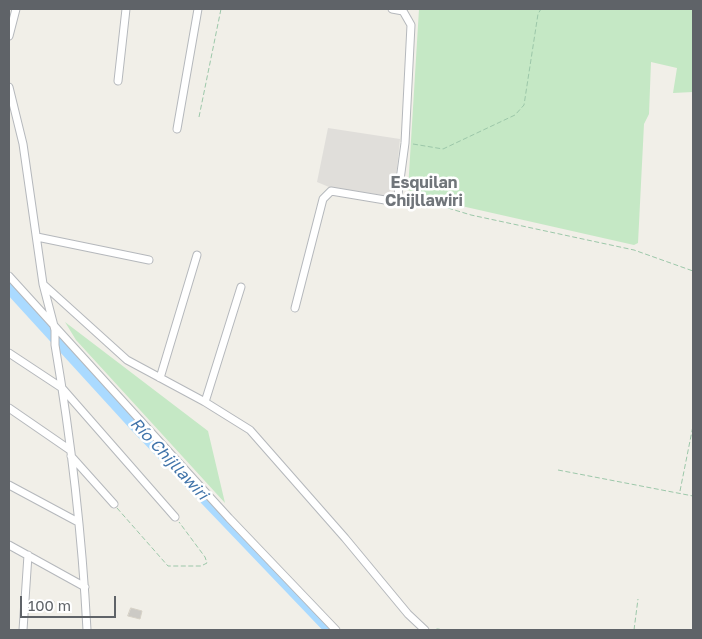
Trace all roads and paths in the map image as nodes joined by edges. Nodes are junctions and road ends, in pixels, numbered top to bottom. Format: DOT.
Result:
graph roads {
  1 [pos="16,9"];
  2 [pos="126,9"];
  3 [pos="198,9"];
  4 [pos="221,9"];
  5 [pos="392,9"];
  6 [pos="540,9"];
  7 [pos="9,36"];
  8 [pos="118,80"];
  9 [pos="9,87"];
  10 [pos="199,117"];
  11 [pos="177,129"];
  12 [pos="404,143"];
  13 [pos="399,194"];
  14 [pos="37,237"];
  15 [pos="198,256"];
  16 [pos="149,260"];
  17 [pos="693,271"];
  18 [pos="9,276"];
  19 [pos="43,284"];
  20 [pos="241,287"];
  21 [pos="295,308"];
  22 [pos="54,327"];
  23 [pos="9,353"];
  24 [pos="160,378"];
  25 [pos="62,388"];
  26 [pos="205,402"];
  27 [pos="9,408"];
  28 [pos="693,426"];
  29 [pos="71,453"];
  30 [pos="558,470"];
  31 [pos="9,486"];
  32 [pos="679,492"];
  33 [pos="693,496"];
  34 [pos="114,504"];
  35 [pos="175,517"];
  36 [pos="78,522"];
  37 [pos="9,545"];
  38 [pos="28,555"];
  39 [pos="84,587"];
  40 [pos="638,599"];
  41 [pos="23,630"];
  42 [pos="87,630"];
  43 [pos="336,630"];
  44 [pos="425,630"];
  45 [pos="435,630"];
  46 [pos="447,630"];
  47 [pos="634,630"];
  1 -- 7 [label="street"];
  2 -- 8 [label="street"];
  3 -- 11 [label="street"];
  4 -- 10 [label="path"];
  5 -- 12 [label="street"];
  6 -- 12 [label="path"];
  9 -- 14 [label="street"];
  12 -- 13 [label="street"];
  13 -- 17 [label="path"];
  13 -- 21 [label="street"];
  14 -- 16 [label="street"];
  14 -- 19 [label="street"];
  15 -- 24 [label="street"];
  18 -- 22 [label="street"];
  19 -- 22 [label="street"];
  19 -- 24 [label="street"];
  20 -- 26 [label="street"];
  22 -- 25 [label="street"];
  22 -- 43 [label="street"];
  23 -- 25 [label="street"];
  24 -- 26 [label="street"];
  25 -- 29 [label="street"];
  25 -- 35 [label="street"];
  26 -- 44 [label="street"];
  27 -- 29 [label="street"];
  28 -- 32 [label="path"];
  29 -- 34 [label="street"];
  29 -- 36 [label="street"];
  30 -- 32 [label="path"];
  31 -- 36 [label="street"];
  32 -- 33 [label="path"];
  34 -- 35 [label="path"];
  36 -- 39 [label="street"];
  37 -- 38 [label="street"];
  38 -- 39 [label="street"];
  38 -- 41 [label="street"];
  39 -- 42 [label="street"];
  40 -- 47 [label="path"];
  45 -- 46 [label="path"];
}
